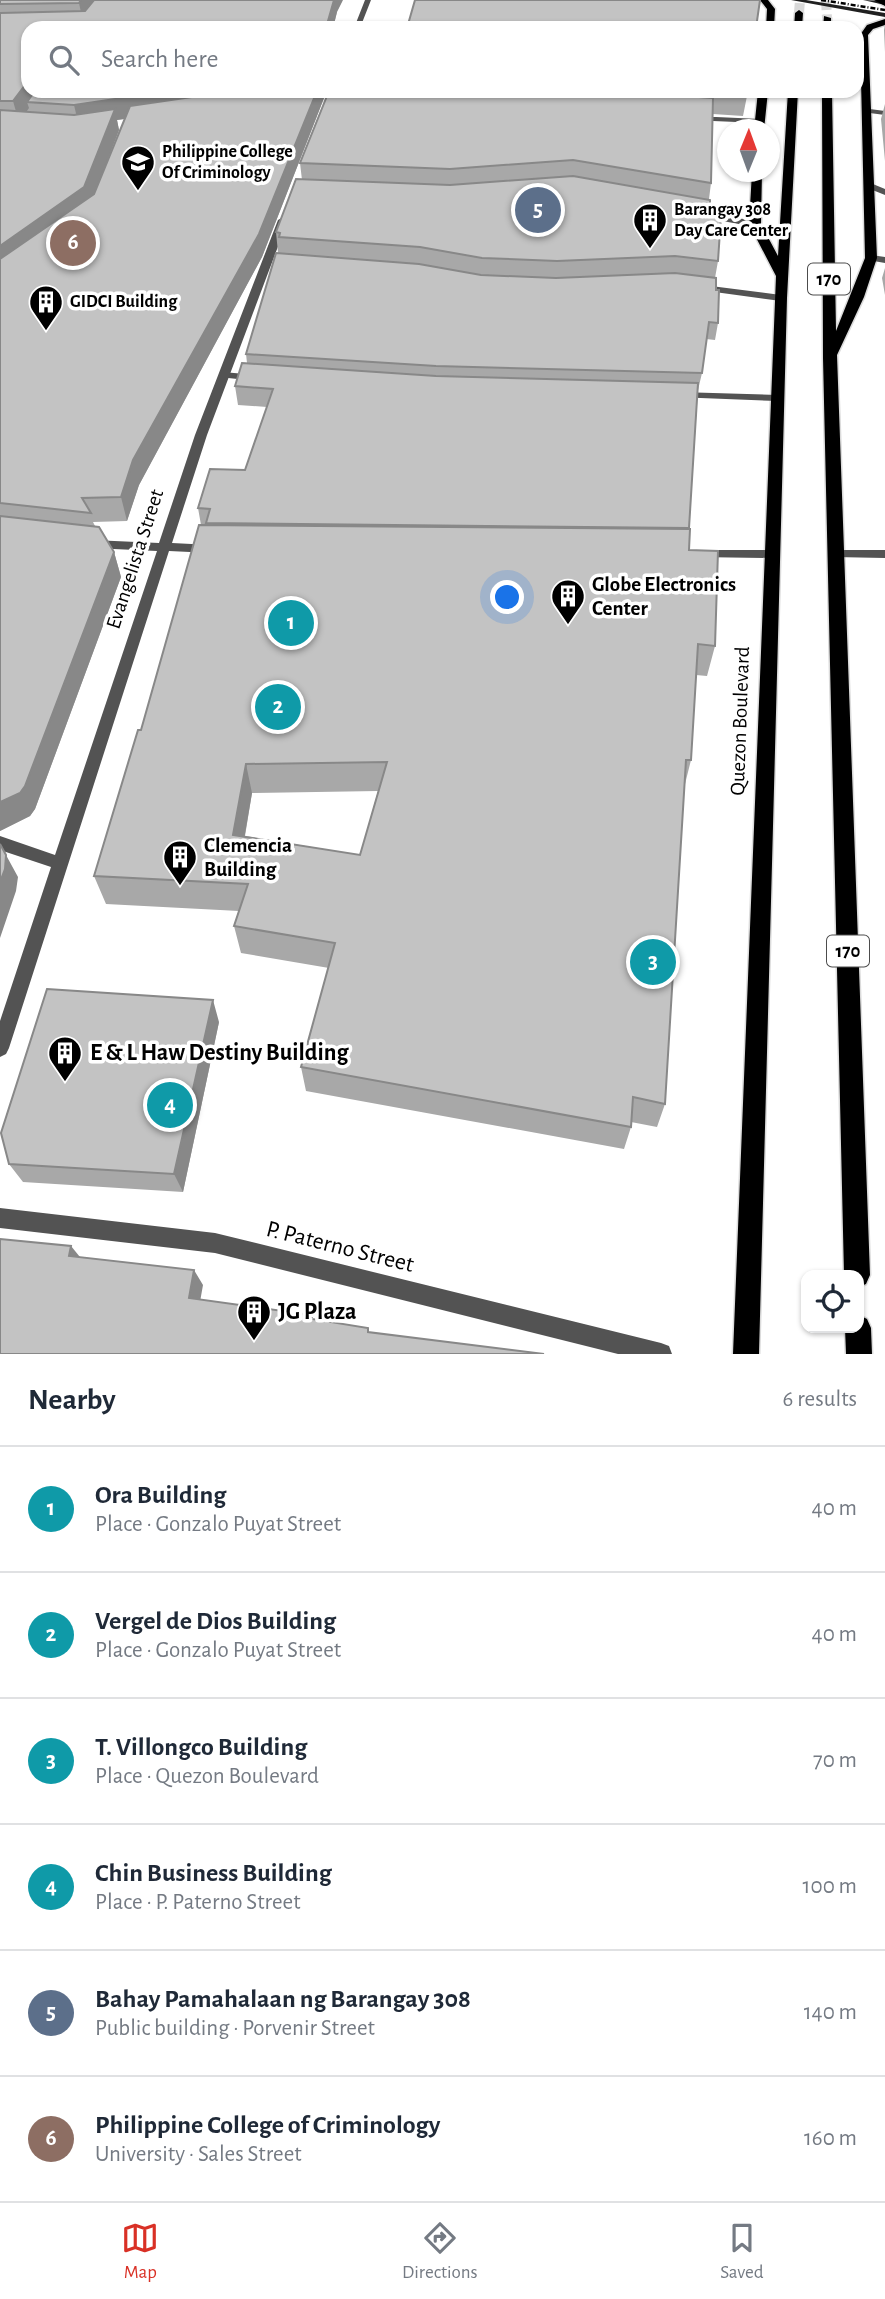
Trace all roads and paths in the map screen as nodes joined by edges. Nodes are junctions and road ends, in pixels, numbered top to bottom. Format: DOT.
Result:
graph roads {
  1 [pos="368,0"];
  2 [pos="764,0"];
  3 [pos="794,0"];
  4 [pos="866,0"];
  5 [pos="878,0"];
  6 [pos="885,3"];
  7 [pos="799,13"];
  8 [pos="885,15"];
  9 [pos="360,21"];
  10 [pos="770,21"];
  11 [pos="798,21"];
  12 [pos="885,22"];
  13 [pos="762,98"];
  14 [pos="793,98"];
  15 [pos="827,98"];
  16 [pos="865,110"];
  17 [pos="885,113"];
  18 [pos="702,118"];
  19 [pos="717,119"];
  20 [pos="761,119"];
  21 [pos="757,182"];
  22 [pos="867,185"];
  23 [pos="885,192"];
  24 [pos="288,207"];
  25 [pos="689,213"];
  26 [pos="755,224"];
  27 [pos="871,258"];
  28 [pos="885,260"];
  29 [pos="266,264"];
  30 [pos="279,265"];
  31 [pos="782,276"];
  32 [pos="686,286"];
  33 [pos="781,298"];
  34 [pos="830,358"];
  35 [pos="223,375"];
  36 [pos="268,378"];
  37 [pos="668,395"];
  38 [pos="778,398"];
  39 [pos="80,543"];
  40 [pos="162,548"];
  41 [pos="231,549"];
  42 [pos="684,553"];
  43 [pos="773,554"];
  44 [pos="838,554"];
  45 [pos="885,554"];
  46 [pos="0,843"];
  47 [pos="59,863"];
  48 [pos="0,1048"];
  49 [pos="0,1218"];
  50 [pos="857,1270"];
  51 [pos="858,1333"];
  52 [pos="662,1354"];
  53 [pos="746,1354"];
  54 [pos="859,1354"];
  1 -- 9 [label="street"];
  2 -- 10 [label="main road"];
  3 -- 8 [label="main road"];
  4 -- 6 [label="main road"];
  5 -- 6 [label="main road"];
  7 -- 11 [label="main road"];
  12 -- 16 [label="main road"];
  13 -- 20 [label="main road"];
  14 -- 31 [label="main road, Quezon Boulevard / 170"];
  15 -- 34 [label="main road, 170"];
  16 -- 17 [label="street"];
  16 -- 22 [label="main road"];
  18 -- 19 [label="street"];
  21 -- 26 [label="main road"];
  22 -- 23 [label="street"];
  22 -- 27 [label="main road"];
  24 -- 29 [label="street, Evangelista Street"];
  25 -- 26 [label="street"];
  26 -- 31 [label="main road"];
  27 -- 28 [label="street"];
  27 -- 34 [label="main road"];
  29 -- 30 [label="street"];
  29 -- 35 [label="street, Evangelista Street"];
  31 -- 33 [label="main road, Quezon Boulevard / 170"];
  32 -- 33 [label="street"];
  33 -- 38 [label="main road, Quezon Boulevard / 170"];
  34 -- 44 [label="main road, 170"];
  35 -- 36 [label="street"];
  35 -- 40 [label="street, Evangelista Street"];
  37 -- 38 [label="street"];
  38 -- 43 [label="main road, Quezon Boulevard / 170"];
  39 -- 40 [label="street"];
  40 -- 41 [label="street"];
  40 -- 47 [label="street, Evangelista Street"];
  42 -- 43 [label="street"];
  43 -- 53 [label="main road, Quezon Boulevard / 170"];
  44 -- 45 [label="street"];
  44 -- 50 [label="main road, 170"];
  46 -- 47 [label="street"];
  47 -- 48 [label="street, Evangelista Street"];
  49 -- 52 [label="street, P. Paterno Street"];
  51 -- 54 [label="main road"];
}
